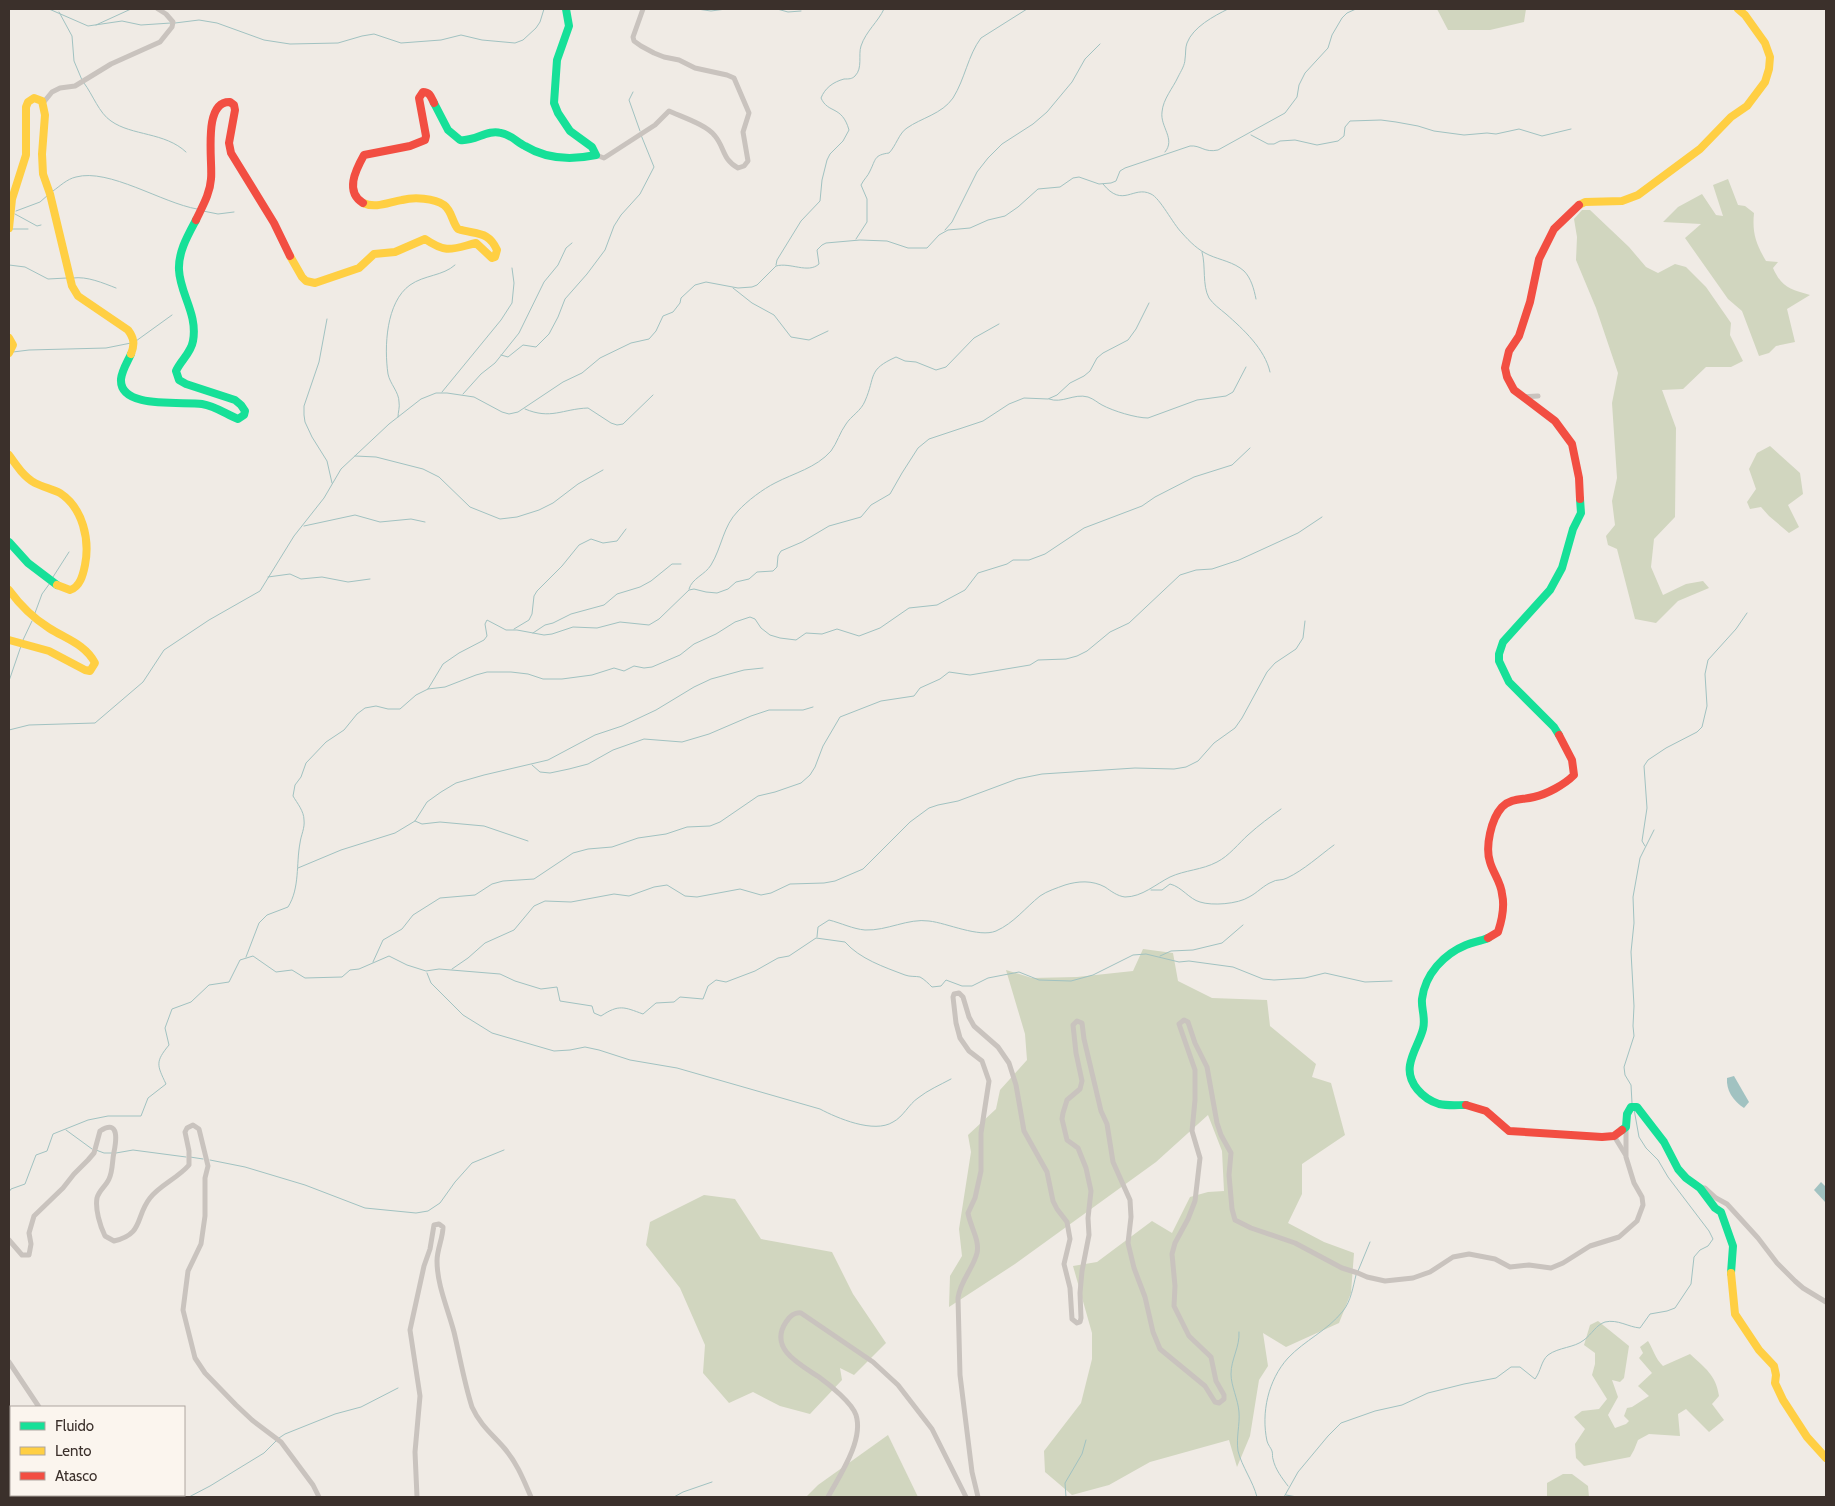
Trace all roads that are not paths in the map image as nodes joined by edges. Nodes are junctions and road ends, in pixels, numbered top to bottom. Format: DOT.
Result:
graph roads {
  1 [pos="158,9"];
  2 [pos="566,9"];
  3 [pos="643,9"];
  4 [pos="1738,9"];
  5 [pos="43,103"];
  6 [pos="596,155"];
  7 [pos="9,228"];
  8 [pos="9,338"];
  9 [pos="9,353"];
  10 [pos="1538,396"];
  11 [pos="1522,397"];
  12 [pos="9,455"];
  13 [pos="9,542"];
  14 [pos="9,590"];
  15 [pos="9,640"];
  16 [pos="1626,1127"];
  17 [pos="1614,1136"];
  18 [pos="1625,1154"];
  19 [pos="1700,1188"];
  20 [pos="9,1240"];
  21 [pos="1826,1302"];
  22 [pos="9,1362"];
  23 [pos="37,1406"];
  24 [pos="1826,1458"];
  25 [pos="319,1497"];
  26 [pos="417,1497"];
  27 [pos="531,1497"];
  28 [pos="828,1497"];
  29 [pos="966,1497"];
  30 [pos="978,1497"];
  1 -- 5 [label="street"];
  2 -- 6 [label="street"];
  3 -- 6 [label="street"];
  4 -- 11 [label="street"];
  5 -- 6 [label="street"];
  5 -- 7 [label="street"];
  8 -- 9 [label="street"];
  10 -- 11 [label="street"];
  11 -- 17 [label="street"];
  12 -- 13 [label="street"];
  14 -- 15 [label="street"];
  16 -- 17 [label="street"];
  16 -- 18 [label="street"];
  16 -- 19 [label="street"];
  17 -- 18 [label="street"];
  18 -- 30 [label="street"];
  19 -- 21 [label="street"];
  19 -- 24 [label="street"];
  20 -- 25 [label="street"];
  22 -- 23 [label="street"];
  26 -- 27 [label="street"];
  28 -- 29 [label="street"];
}
